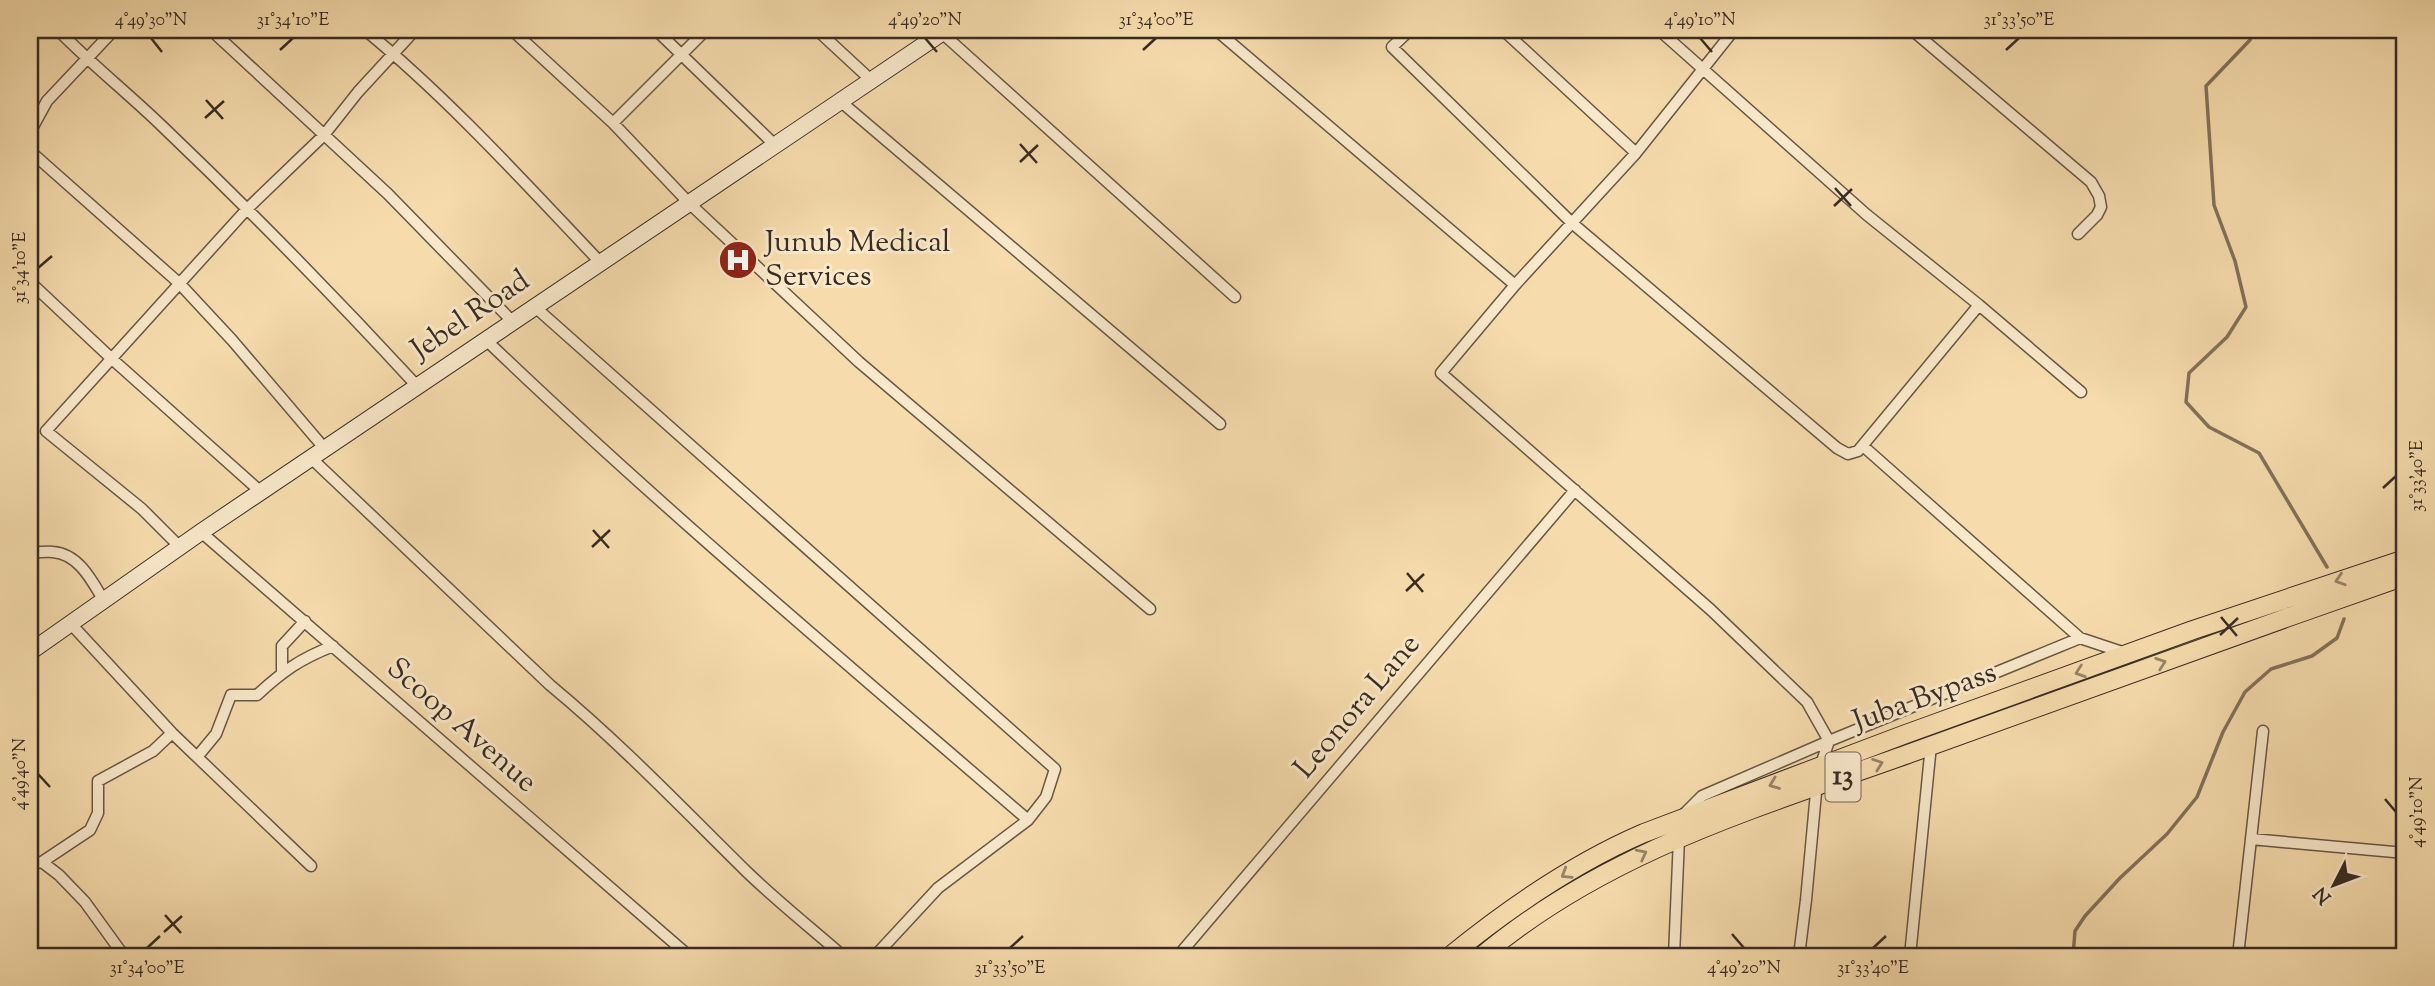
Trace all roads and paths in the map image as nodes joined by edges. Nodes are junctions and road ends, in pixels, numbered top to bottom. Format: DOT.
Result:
graph roads {
  1 [pos="58,30"];
  2 [pos="114,30"];
  3 [pos="211,30"];
  4 [pos="365,30"];
  5 [pos="415,30"];
  6 [pos="512,30"];
  7 [pos="656,30"];
  8 [pos="706,30"];
  9 [pos="817,30"];
  10 [pos="1216,30"];
  11 [pos="1410,30"];
  12 [pos="1503,30"];
  13 [pos="1658,30"];
  14 [pos="1734,30"];
  15 [pos="1912,30"];
  16 [pos="944,31"];
  17 [pos="393,53"];
  18 [pos="681,53"];
  19 [pos="86,59"];
  20 [pos="1702,67"];
  21 [pos="872,80"];
  22 [pos="840,102"];
  23 [pos="613,123"];
  24 [pos="30,132"];
  25 [pos="324,135"];
  26 [pos="775,145"];
  27 [pos="30,151"];
  28 [pos="1636,153"];
  29 [pos="689,203"];
  30 [pos="247,209"];
  31 [pos="1572,223"];
  32 [pos="2078,234"];
  33 [pos="600,262"];
  34 [pos="30,282"];
  35 [pos="178,283"];
  36 [pos="1515,285"];
  37 [pos="1235,297"];
  38 [pos="1979,305"];
  39 [pos="535,307"];
  40 [pos="513,322"];
  41 [pos="486,340"];
  42 [pos="112,359"];
  43 [pos="417,386"];
  44 [pos="2081,392"];
  45 [pos="1220,424"];
  46 [pos="1863,446"];
  47 [pos="318,454"];
  48 [pos="1576,490"];
  49 [pos="261,492"];
  50 [pos="201,532"];
  51 [pos="180,547"];
  52 [pos="30,552"];
  53 [pos="2405,559"];
  54 [pos="2405,576"];
  55 [pos="104,601"];
  56 [pos="1150,609"];
  57 [pos="305,621"];
  58 [pos="71,624"];
  59 [pos="2081,638"];
  60 [pos="333,646"];
  61 [pos="30,652"];
  62 [pos="2130,655"];
  63 [pos="282,671"];
  64 [pos="2263,731"];
  65 [pos="172,733"];
  66 [pos="1829,741"];
  67 [pos="1931,745"];
  68 [pos="198,757"];
  69 [pos="1821,766"];
  70 [pos="1816,786"];
  71 [pos="1680,818"];
  72 [pos="1028,820"];
  73 [pos="1679,838"];
  74 [pos="2251,839"];
  75 [pos="2405,853"];
  76 [pos="42,862"];
  77 [pos="30,864"];
  78 [pos="311,866"];
  79 [pos="124,956"];
  80 [pos="690,956"];
  81 [pos="843,956"];
  82 [pos="875,956"];
  83 [pos="1178,956"];
  84 [pos="1450,956"];
  85 [pos="1482,956"];
  86 [pos="1674,956"];
  87 [pos="1799,956"];
  88 [pos="1910,956"];
  89 [pos="2238,956"];
  1 -- 19 [label="street"];
  2 -- 19 [label="street"];
  3 -- 25 [label="street"];
  4 -- 17 [label="street"];
  5 -- 17 [label="street"];
  6 -- 23 [label="street"];
  7 -- 18 [label="street"];
  8 -- 18 [label="street"];
  9 -- 21 [label="street"];
  10 -- 36 [label="street"];
  11 -- 31 [label="street"];
  12 -- 28 [label="street"];
  13 -- 20 [label="street"];
  14 -- 20 [label="street"];
  15 -- 32 [label="street"];
  16 -- 21 [label="main road, Jebel Road"];
  16 -- 37 [label="street"];
  17 -- 25 [label="street"];
  17 -- 33 [label="street"];
  18 -- 23 [label="street"];
  18 -- 26 [label="street"];
  19 -- 24 [label="street"];
  19 -- 30 [label="street"];
  20 -- 28 [label="street"];
  20 -- 38 [label="street"];
  21 -- 22 [label="main road, Jebel Road"];
  22 -- 26 [label="main road, Jebel Road"];
  22 -- 45 [label="street"];
  23 -- 29 [label="street"];
  25 -- 30 [label="street"];
  25 -- 40 [label="street"];
  26 -- 29 [label="main road, Jebel Road"];
  27 -- 35 [label="street"];
  28 -- 31 [label="street"];
  29 -- 33 [label="main road, Jebel Road"];
  29 -- 56 [label="street"];
  30 -- 35 [label="street"];
  30 -- 43 [label="street"];
  31 -- 36 [label="street"];
  31 -- 46 [label="street"];
  33 -- 39 [label="main road, Jebel Road"];
  34 -- 42 [label="street"];
  35 -- 42 [label="street"];
  35 -- 47 [label="street"];
  36 -- 48 [label="street"];
  38 -- 44 [label="street"];
  38 -- 46 [label="street"];
  39 -- 40 [label="main road, Jebel Road"];
  39 -- 72 [label="street"];
  40 -- 41 [label="main road, Jebel Road"];
  41 -- 43 [label="main road, Jebel Road"];
  41 -- 72 [label="street"];
  42 -- 49 [label="street"];
  42 -- 51 [label="street"];
  43 -- 47 [label="main road, Jebel Road"];
  46 -- 59 [label="street"];
  47 -- 49 [label="main road, Jebel Road"];
  47 -- 81 [label="street"];
  48 -- 66 [label="street"];
  48 -- 83 [label="street, Leonora Lane"];
  49 -- 50 [label="main road, Jebel Road"];
  50 -- 51 [label="main road, Jebel Road"];
  50 -- 57 [label="street, Scoop Avenue"];
  51 -- 55 [label="main road, Jebel Road"];
  52 -- 55 [label="street"];
  53 -- 62 [label="main road, Juba Bypass, one-way"];
  67 -- 54 [label="main road, Juba Bypass / 13, one-way"];
  55 -- 58 [label="main road, Jebel Road"];
  57 -- 60 [label="street, Scoop Avenue"];
  57 -- 63 [label="street"];
  58 -- 61 [label="main road, Jebel Road"];
  58 -- 65 [label="street"];
  59 -- 62 [label="street"];
  59 -- 66 [label="street"];
  60 -- 63 [label="street"];
  60 -- 80 [label="street, Scoop Avenue"];
  62 -- 69 [label="main road, Juba Bypass, one-way"];
  63 -- 68 [label="street"];
  64 -- 74 [label="street"];
  65 -- 68 [label="street"];
  65 -- 76 [label="street"];
  66 -- 69 [label="street"];
  66 -- 71 [label="street"];
  70 -- 67 [label="main road, Juba Bypass / 13, one-way"];
  67 -- 88 [label="street"];
  68 -- 78 [label="street"];
  69 -- 70 [label="street"];
  69 -- 71 [label="main road, Juba Bypass, one-way"];
  70 -- 73 [label="main road, Juba Bypass / 13"];
  70 -- 87 [label="street"];
  71 -- 84 [label="main road, Juba Bypass, one-way"];
  72 -- 82 [label="street"];
  85 -- 73 [label="main road, Juba Bypass / 13, one-way"];
  73 -- 86 [label="street"];
  74 -- 75 [label="street"];
  74 -- 89 [label="street"];
  76 -- 77 [label="street"];
  76 -- 79 [label="street"];
}
